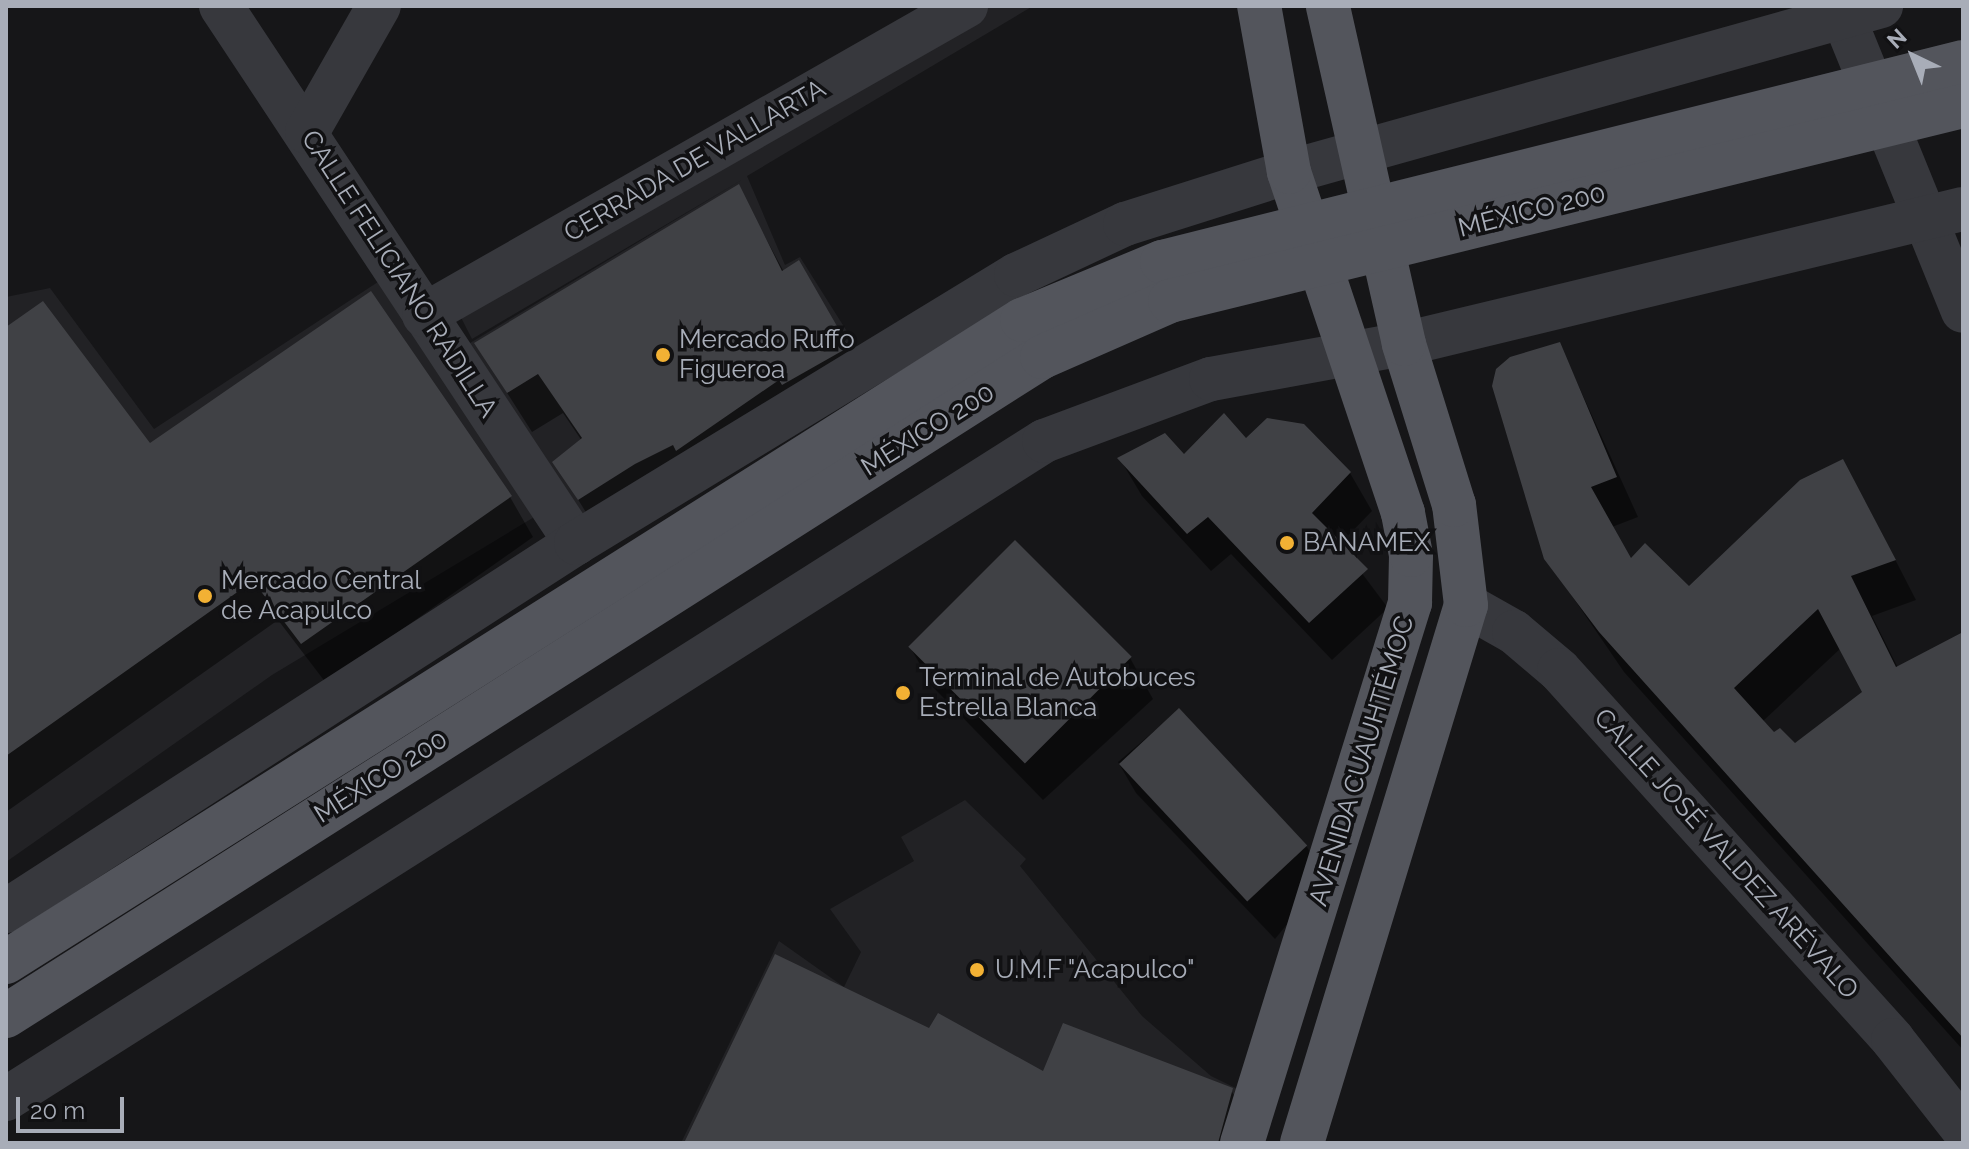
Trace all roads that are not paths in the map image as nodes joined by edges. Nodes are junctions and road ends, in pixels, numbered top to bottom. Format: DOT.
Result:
graph roads {
  1 [pos="221,6"];
  2 [pos="379,6"];
  3 [pos="966,6"];
  4 [pos="1259,6"];
  5 [pos="1328,6"];
  6 [pos="1881,6"];
  7 [pos="1839,12"];
  8 [pos="1963,62"];
  9 [pos="1963,106"];
  10 [pos="307,132"];
  11 [pos="1357,154"];
  12 [pos="1289,172"];
  13 [pos="1963,209"];
  14 [pos="1920,220"];
  15 [pos="1963,311"];
  16 [pos="424,315"];
  17 [pos="1032,339"];
  18 [pos="1404,344"];
  19 [pos="1347,357"];
  20 [pos="576,543"];
  21 [pos="1466,605"];
  22 [pos="6,911"];
  23 [pos="6,962"];
  24 [pos="6,1016"];
  25 [pos="6,1099"];
  26 [pos="1963,1129"];
  27 [pos="1242,1143"];
  28 [pos="1302,1143"];
  1 -- 10 [label="street, CALLE FELICIANO RADILLA"];
  2 -- 10 [label="street"];
  3 -- 16 [label="street, CERRADA DE VALLARTA"];
  4 -- 12 [label="main road, AVENIDA CUAUHTÉMOC"];
  5 -- 11 [label="main road, AVENIDA CUAUHTÉMOC"];
  6 -- 7 [label="street"];
  7 -- 11 [label="street"];
  7 -- 14 [label="street"];
  8 -- 17 [label="main road, MÉXICO 200, bridge"];
  9 -- 17 [label="main road, MÉXICO 200, bridge"];
  10 -- 16 [label="street, CALLE FELICIANO RADILLA"];
  11 -- 12 [label="street"];
  11 -- 18 [label="main road, AVENIDA CUAUHTÉMOC"];
  12 -- 19 [label="main road, AVENIDA CUAUHTÉMOC"];
  12 -- 20 [label="street"];
  13 -- 14 [label="street"];
  14 -- 15 [label="street"];
  14 -- 18 [label="street"];
  16 -- 20 [label="street, CALLE FELICIANO RADILLA"];
  17 -- 23 [label="main road, MÉXICO 200"];
  17 -- 24 [label="main road, MÉXICO 200"];
  18 -- 19 [label="street"];
  18 -- 21 [label="main road, AVENIDA CUAUHTÉMOC"];
  19 -- 25 [label="street"];
  19 -- 27 [label="main road, AVENIDA CUAUHTÉMOC"];
  20 -- 22 [label="street"];
  21 -- 26 [label="street, CALLE JOSÉ VALDEZ ARÉVALO"];
  21 -- 28 [label="main road, AVENIDA CUAUHTÉMOC"];
}
